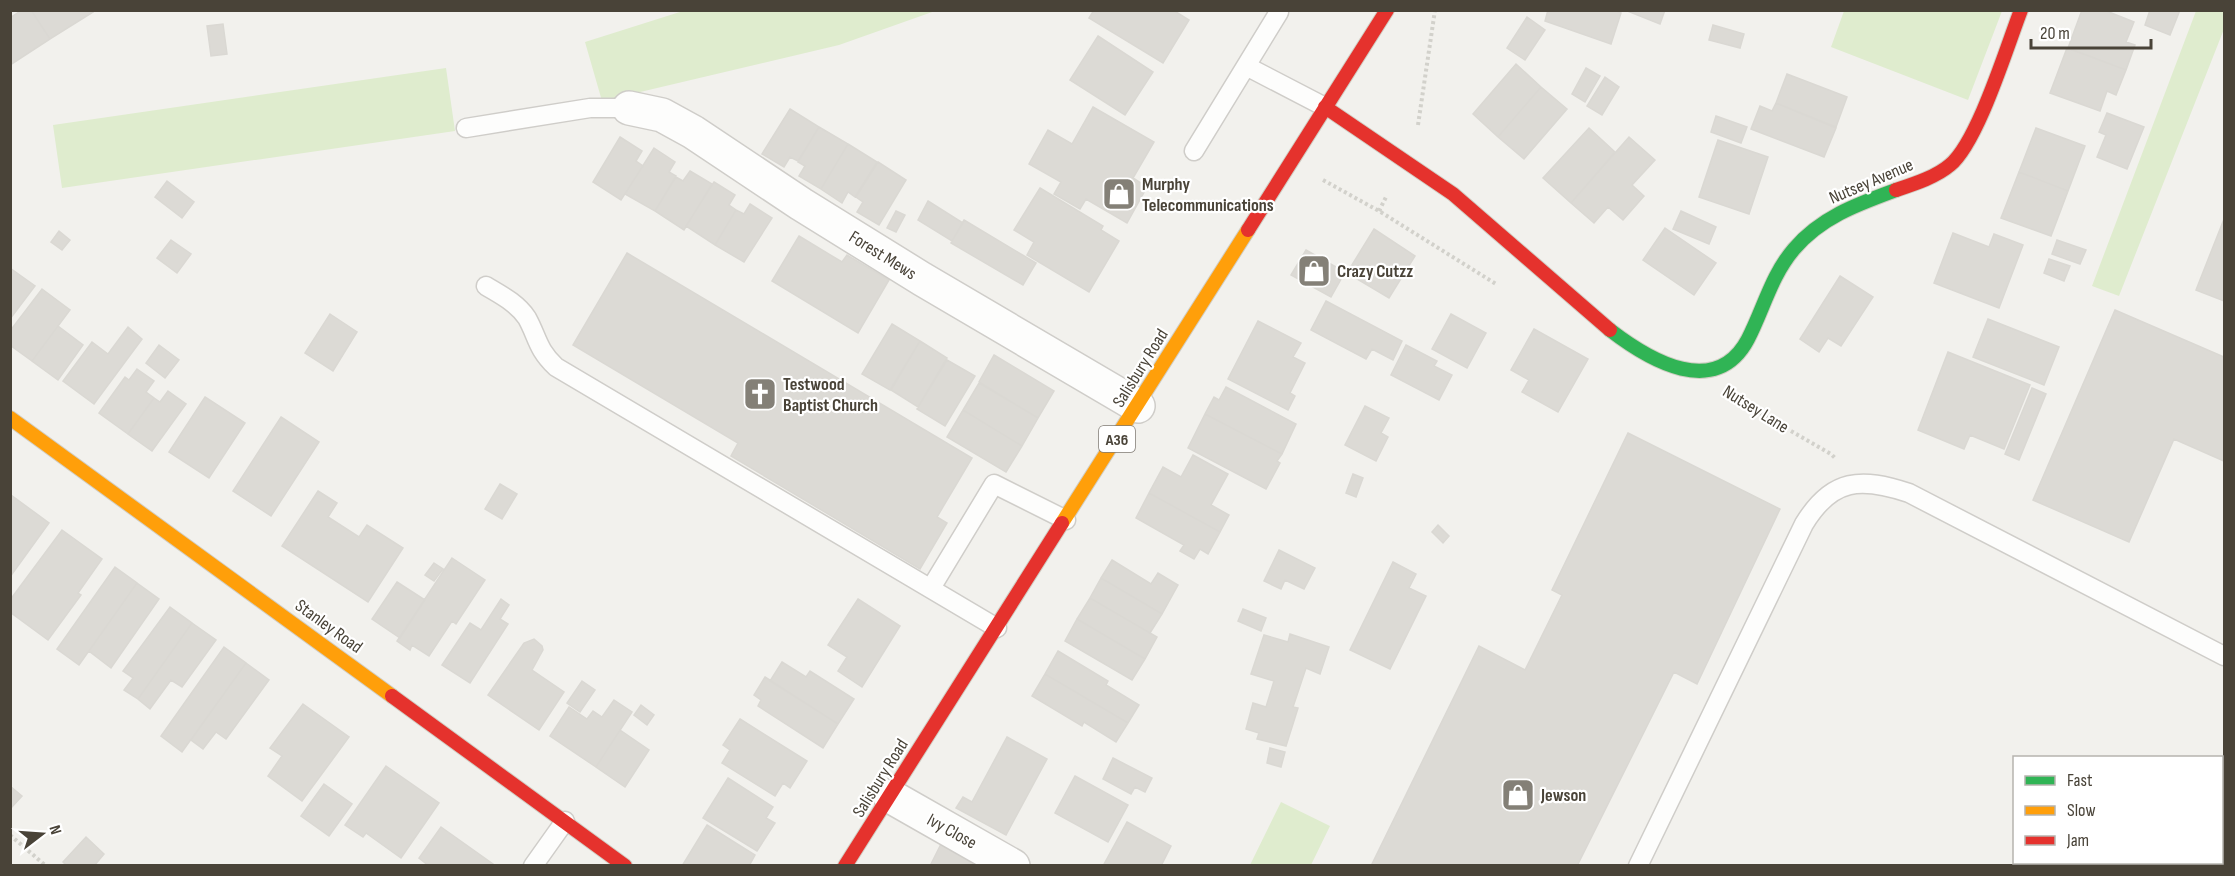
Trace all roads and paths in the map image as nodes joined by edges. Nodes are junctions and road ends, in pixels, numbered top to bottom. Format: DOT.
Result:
graph roads {
  1 [pos="1387,10"];
  2 [pos="1436,10"];
  3 [pos="2021,10"];
  4 [pos="1279,12"];
  5 [pos="1246,66"];
  6 [pos="1325,107"];
  7 [pos="629,108"];
  8 [pos="466,128"];
  9 [pos="1194,150"];
  10 [pos="1404,160"];
  11 [pos="1291,162"];
  12 [pos="1379,211"];
  13 [pos="1498,285"];
  14 [pos="486,286"];
  15 [pos="1712,370"];
  16 [pos="1138,406"];
  17 [pos="10,418"];
  18 [pos="1854,483"];
  19 [pos="1066,520"];
  20 [pos="931,588"];
  21 [pos="997,628"];
  22 [pos="2224,656"];
  23 [pos="890,796"];
  24 [pos="565,821"];
  25 [pos="10,835"];
  26 [pos="46,866"];
  27 [pos="533,866"];
  28 [pos="625,866"];
  29 [pos="845,866"];
  30 [pos="1013,866"];
  31 [pos="1638,866"];
  1 -- 6 [label="street, Salisbury Road / A36"];
  2 -- 10 [label="path"];
  3 -- 15 [label="street, Nutsey Avenue"];
  4 -- 5 [label="lane"];
  5 -- 6 [label="lane"];
  5 -- 9 [label="lane"];
  6 -- 10 [label="street, Nutsey Lane"];
  6 -- 11 [label="street, Salisbury Road / A36"];
  7 -- 8 [label="lane"];
  7 -- 16 [label="street, Forest Mews"];
  10 -- 12 [label="path"];
  10 -- 15 [label="street, Nutsey Lane"];
  11 -- 12 [label="path"];
  11 -- 16 [label="street, Salisbury Road / A36"];
  12 -- 13 [label="path"];
  14 -- 20 [label="lane"];
  15 -- 18 [label="path, Nutsey Lane"];
  16 -- 19 [label="street, Salisbury Road / A36"];
  17 -- 24 [label="street, Stanley Road"];
  18 -- 22 [label="lane"];
  18 -- 31 [label="lane"];
  19 -- 20 [label="lane"];
  19 -- 21 [label="street, Salisbury Road / A36"];
  20 -- 21 [label="lane"];
  21 -- 23 [label="street, Salisbury Road / A36"];
  23 -- 29 [label="street, Salisbury Road / A36"];
  23 -- 30 [label="street, Ivy Close"];
  24 -- 27 [label="lane"];
  24 -- 28 [label="street, Stanley Road"];
  25 -- 26 [label="path"];
}
